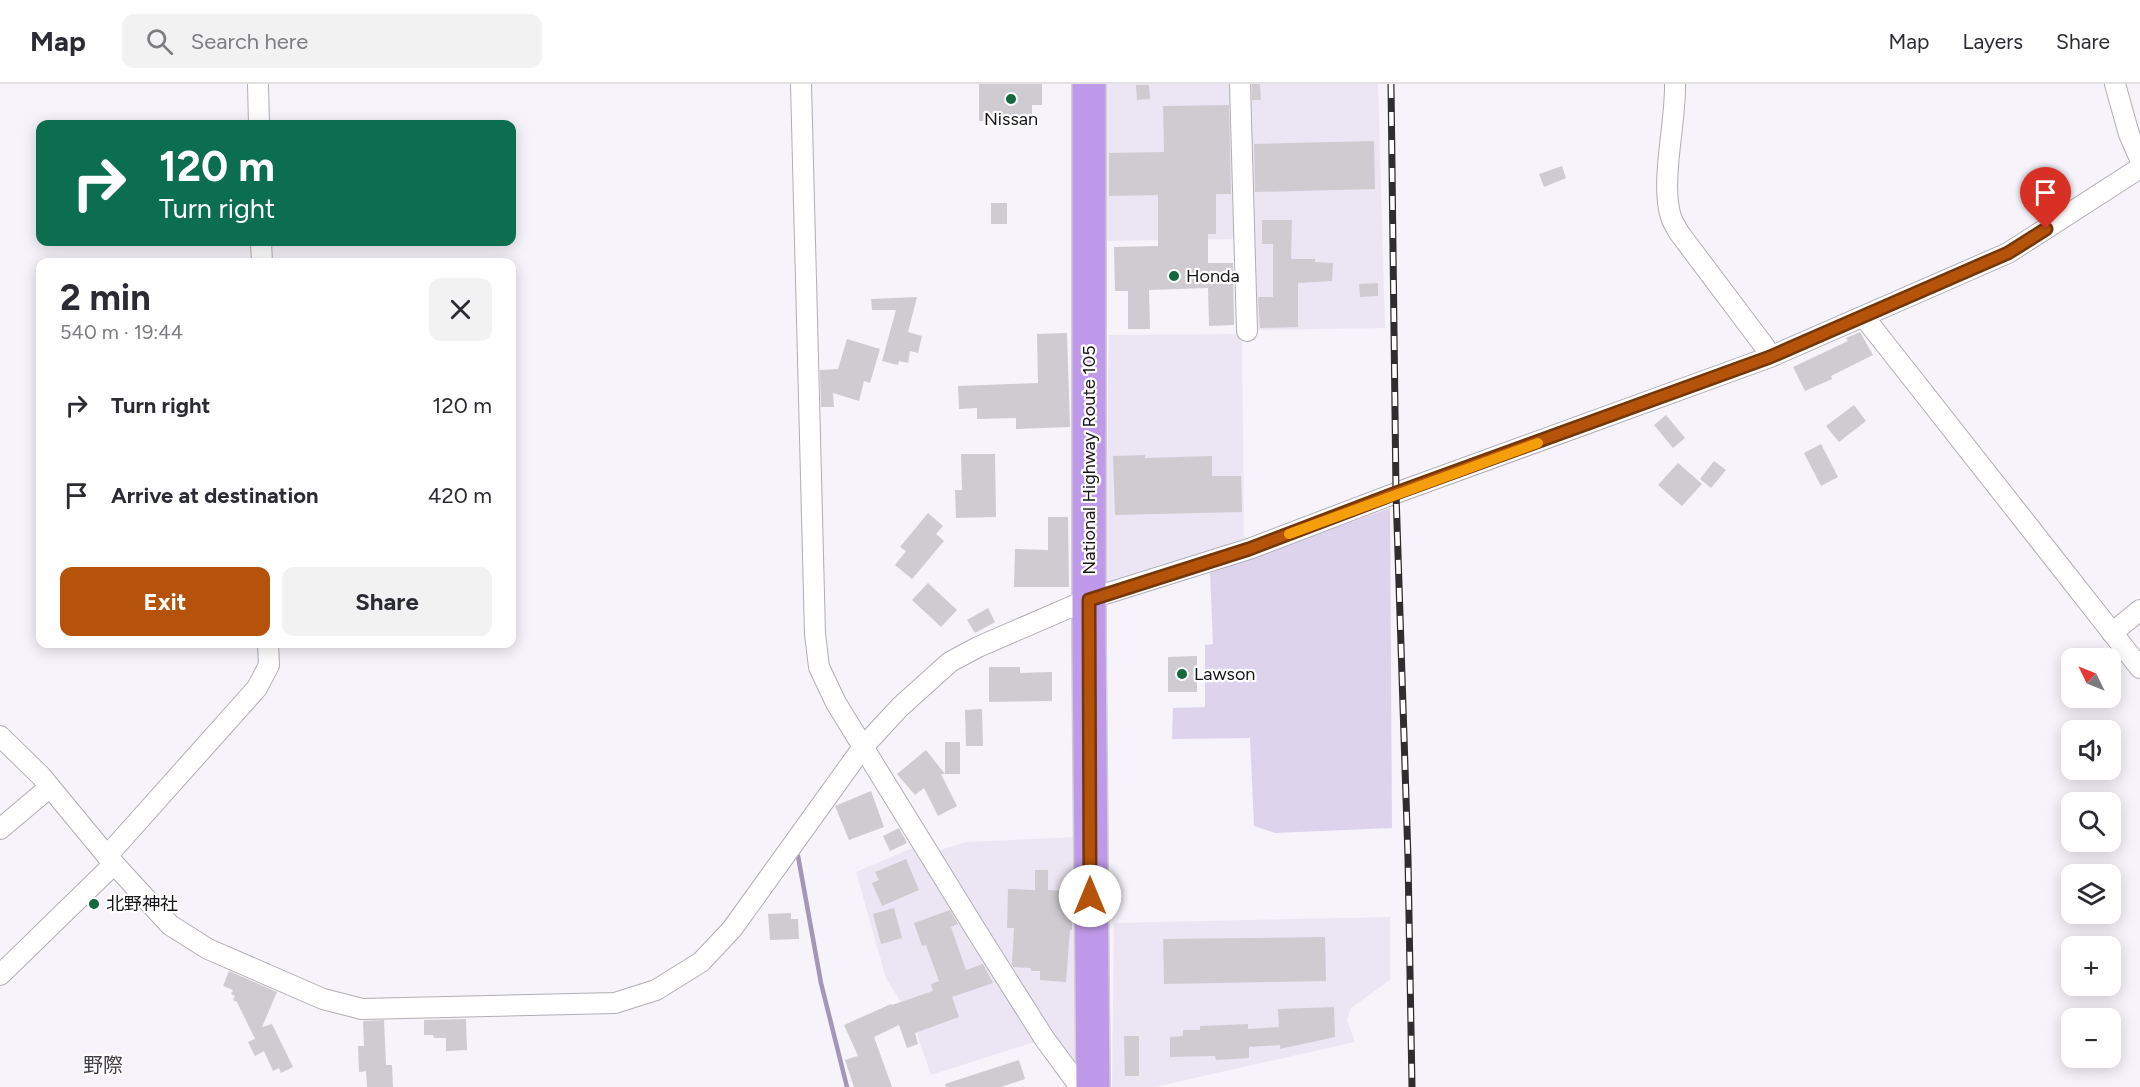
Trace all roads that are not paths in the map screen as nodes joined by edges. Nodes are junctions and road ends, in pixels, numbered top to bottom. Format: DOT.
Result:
graph roads {
  1 [pos="258,84"];
  2 [pos="801,84"];
  3 [pos="1089,84"];
  4 [pos="1240,84"];
  5 [pos="1675,84"];
  6 [pos="2115,84"];
  7 [pos="259,120"];
  8 [pos="2140,159"];
  9 [pos="2140,168"];
  10 [pos="1864,317"];
  11 [pos="1247,331"];
  12 [pos="1770,357"];
  13 [pos="1089,600"];
  14 [pos="2140,610"];
  15 [pos="2112,633"];
  16 [pos="268,648"];
  17 [pos="2140,668"];
  18 [pos="0,736"];
  19 [pos="862,747"];
  20 [pos="50,787"];
  21 [pos="0,829"];
  22 [pos="111,860"];
  23 [pos="0,975"];
  24 [pos="1080,1087"];
  25 [pos="1093,1087"];
  1 -- 7 [label="street"];
  2 -- 19 [label="street"];
  3 -- 13 [label="highway, National Highway Route 105"];
  4 -- 11 [label="street"];
  5 -- 12 [label="street"];
  6 -- 8 [label="street"];
  9 -- 10 [label="street"];
  10 -- 12 [label="street"];
  10 -- 15 [label="street"];
  12 -- 13 [label="street"];
  13 -- 19 [label="street"];
  13 -- 25 [label="highway, National Highway Route 105"];
  14 -- 15 [label="street"];
  15 -- 17 [label="street"];
  16 -- 22 [label="street"];
  18 -- 20 [label="street"];
  19 -- 22 [label="street"];
  19 -- 24 [label="street"];
  20 -- 21 [label="street"];
  20 -- 22 [label="street"];
  22 -- 23 [label="street"];
}
